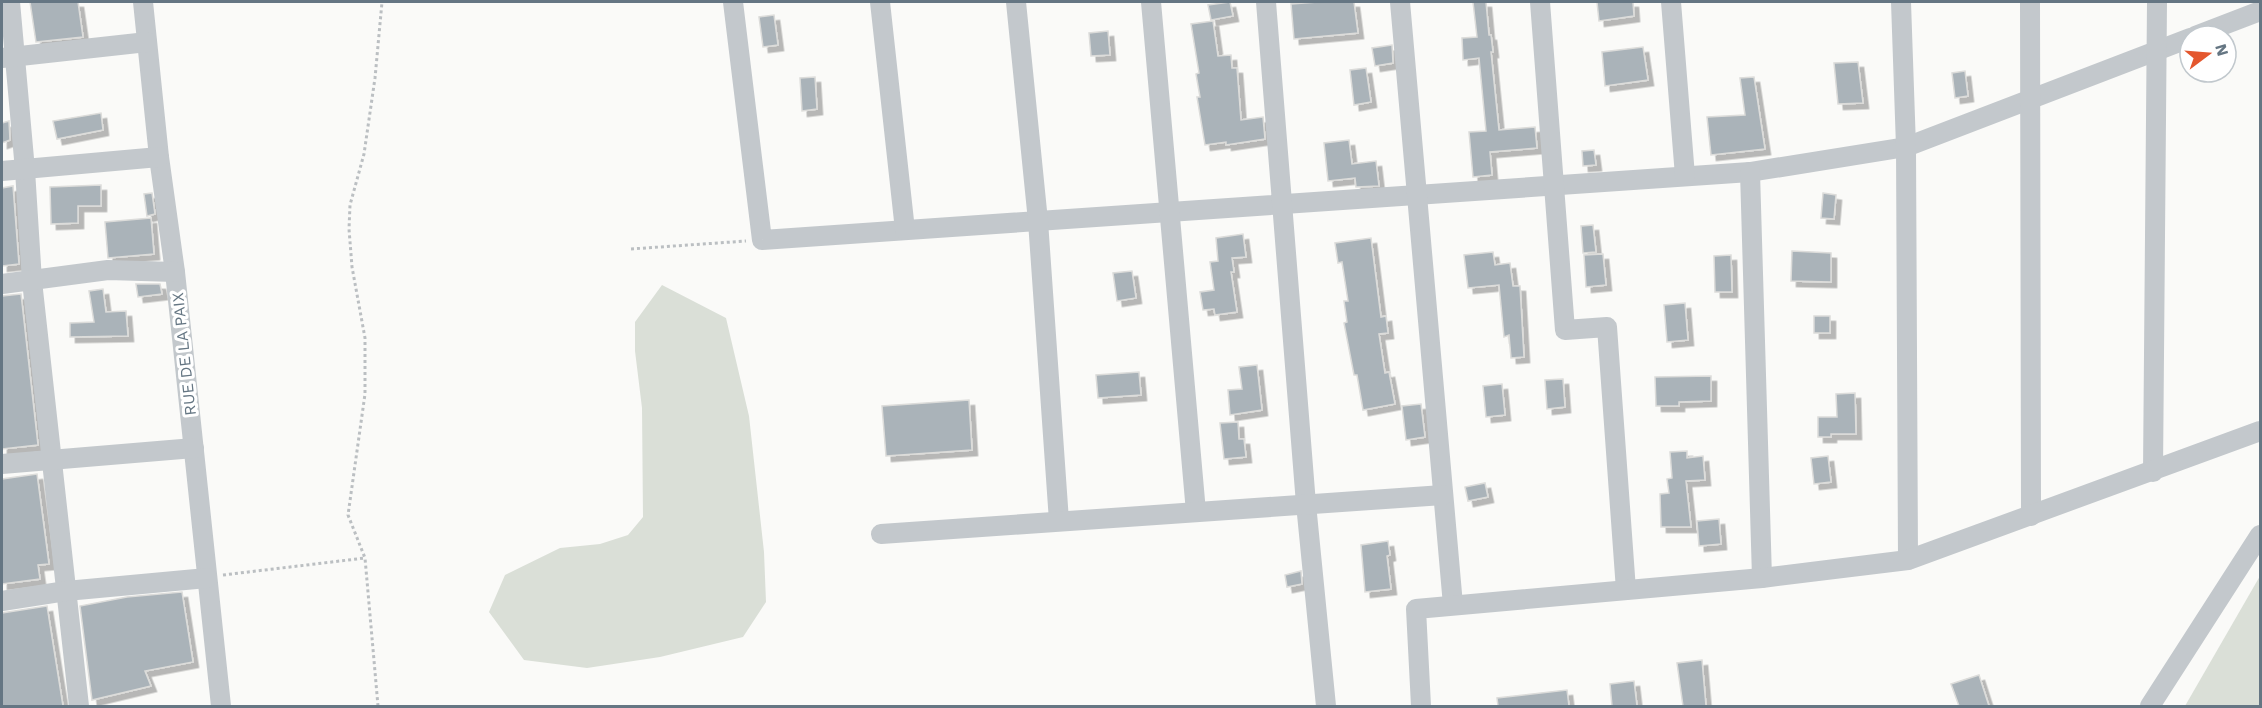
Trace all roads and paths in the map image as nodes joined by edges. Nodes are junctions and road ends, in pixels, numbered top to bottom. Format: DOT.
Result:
graph roads {
  1 [pos="10,2"];
  2 [pos="143,2"];
  3 [pos="382,2"];
  4 [pos="733,2"];
  5 [pos="880,2"];
  6 [pos="1016,2"];
  7 [pos="1151,2"];
  8 [pos="1266,2"];
  9 [pos="1400,2"];
  10 [pos="1540,2"];
  11 [pos="1671,2"];
  12 [pos="1901,2"];
  13 [pos="2030,2"];
  14 [pos="2157,2"];
  15 [pos="2260,11"];
  16 [pos="2226,24"];
  17 [pos="147,42"];
  18 [pos="2178,43"];
  19 [pos="2156,51"];
  20 [pos="9,57"];
  21 [pos="2030,99"];
  22 [pos="1906,147"];
  23 [pos="159,156"];
  24 [pos="25,170"];
  25 [pos="2,171"];
  26 [pos="1750,172"];
  27 [pos="1685,176"];
  28 [pos="1554,185"];
  29 [pos="1417,195"];
  30 [pos="1282,204"];
  31 [pos="1170,212"];
  32 [pos="1038,221"];
  33 [pos="905,230"];
  34 [pos="762,240"];
  35 [pos="631,249"];
  36 [pos="175,272"];
  37 [pos="32,281"];
  38 [pos="2,284"];
  39 [pos="2260,431"];
  40 [pos="194,448"];
  41 [pos="51,460"];
  42 [pos="2,464"];
  43 [pos="2153,472"];
  44 [pos="1443,495"];
  45 [pos="1306,504"];
  46 [pos="1196,512"];
  47 [pos="2031,516"];
  48 [pos="1059,521"];
  49 [pos="880,534"];
  50 [pos="2260,535"];
  51 [pos="364,558"];
  52 [pos="1908,560"];
  53 [pos="207,578"];
  54 [pos="1762,578"];
  55 [pos="1626,590"];
  56 [pos="66,591"];
  57 [pos="2,601"];
  58 [pos="1453,606"];
  59 [pos="79,706"];
  60 [pos="221,706"];
  61 [pos="378,706"];
  62 [pos="1326,706"];
  63 [pos="1421,706"];
  64 [pos="2150,706"];
  1 -- 20 [label="street"];
  2 -- 17 [label="street, RUE DE LA PAIX"];
  3 -- 51 [label="path"];
  4 -- 34 [label="street"];
  5 -- 33 [label="street"];
  6 -- 32 [label="street"];
  7 -- 31 [label="street"];
  8 -- 30 [label="street"];
  9 -- 29 [label="street"];
  10 -- 28 [label="street"];
  11 -- 27 [label="street"];
  12 -- 22 [label="street"];
  13 -- 21 [label="street"];
  14 -- 19 [label="street"];
  15 -- 16 [label="street"];
  17 -- 20 [label="street"];
  17 -- 23 [label="street, RUE DE LA PAIX"];
  18 -- 19 [label="street"];
  19 -- 21 [label="street"];
  19 -- 43 [label="street"];
  20 -- 24 [label="street"];
  21 -- 22 [label="street"];
  21 -- 47 [label="street"];
  22 -- 26 [label="street"];
  22 -- 52 [label="street"];
  23 -- 24 [label="street"];
  23 -- 36 [label="street, RUE DE LA PAIX"];
  24 -- 25 [label="street"];
  24 -- 37 [label="street"];
  26 -- 27 [label="street"];
  26 -- 54 [label="street"];
  27 -- 28 [label="street"];
  28 -- 29 [label="street"];
  28 -- 55 [label="street"];
  29 -- 30 [label="street"];
  29 -- 44 [label="street"];
  30 -- 31 [label="street"];
  30 -- 45 [label="street"];
  31 -- 32 [label="street"];
  31 -- 46 [label="street"];
  32 -- 33 [label="street"];
  32 -- 48 [label="street"];
  33 -- 34 [label="street"];
  34 -- 35 [label="path"];
  36 -- 37 [label="street"];
  36 -- 40 [label="street, RUE DE LA PAIX"];
  37 -- 38 [label="street"];
  37 -- 41 [label="street"];
  39 -- 43 [label="street"];
  40 -- 41 [label="street"];
  40 -- 53 [label="street, RUE DE LA PAIX"];
  41 -- 42 [label="street"];
  41 -- 56 [label="street"];
  43 -- 47 [label="street"];
  44 -- 45 [label="street"];
  44 -- 58 [label="street"];
  45 -- 46 [label="street"];
  45 -- 62 [label="street"];
  46 -- 48 [label="street"];
  47 -- 52 [label="street"];
  48 -- 49 [label="street"];
  50 -- 64 [label="street"];
  51 -- 53 [label="path"];
  51 -- 61 [label="path"];
  52 -- 54 [label="street"];
  53 -- 56 [label="street"];
  53 -- 60 [label="street, RUE DE LA PAIX"];
  54 -- 55 [label="street"];
  55 -- 58 [label="street"];
  56 -- 57 [label="street"];
  56 -- 59 [label="street"];
  58 -- 63 [label="street"];
}
